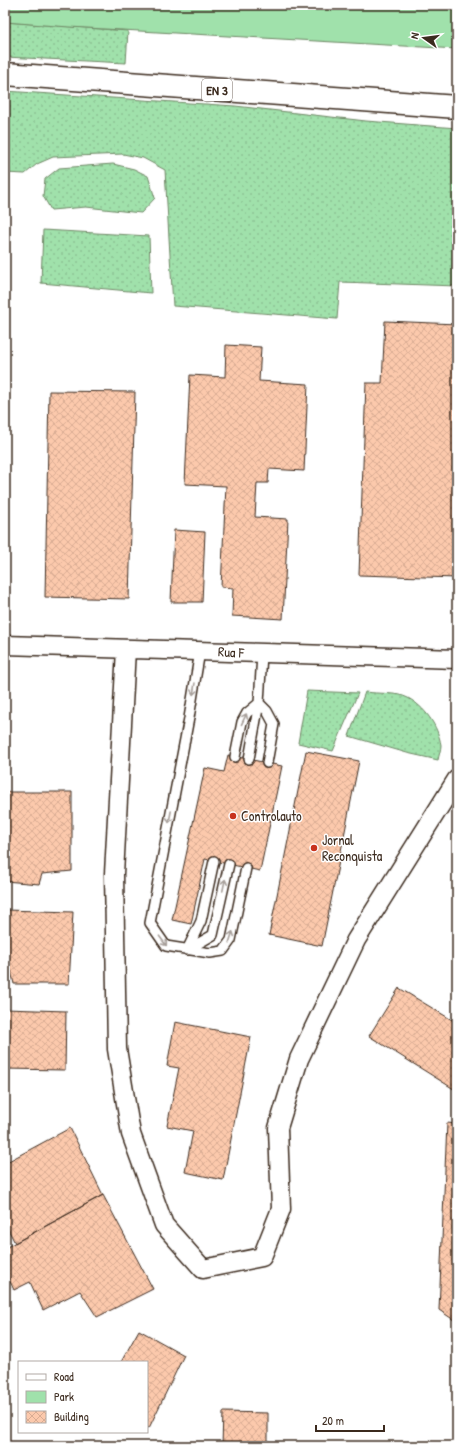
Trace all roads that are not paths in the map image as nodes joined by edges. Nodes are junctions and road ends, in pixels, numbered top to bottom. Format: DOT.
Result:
graph roads {
  1 [pos="5,74"];
  2 [pos="457,108"];
  3 [pos="5,645"];
  4 [pos="126,649"];
  5 [pos="200,651"];
  6 [pos="262,654"];
  7 [pos="457,659"];
  8 [pos="259,703"];
  9 [pos="236,757"];
  10 [pos="249,760"];
  11 [pos="267,763"];
  12 [pos="457,779"];
  13 [pos="214,861"];
  14 [pos="229,864"];
  15 [pos="246,868"];
  16 [pos="187,950"];
  1 -- 2 [label="main road, EN 3"];
  3 -- 4 [label="street, Rua F"];
  4 -- 5 [label="street, Rua F"];
  4 -- 12 [label="street"];
  5 -- 6 [label="street, Rua F"];
  5 -- 16 [label="lane, one-way"];
  6 -- 7 [label="street, Rua F"];
  6 -- 8 [label="lane"];
  9 -- 8 [label="lane, one-way"];
  8 -- 10 [label="lane"];
  8 -- 11 [label="lane"];
  13 -- 16 [label="lane"];
  16 -- 14 [label="lane, one-way"];
  16 -- 15 [label="lane, one-way"];
}
